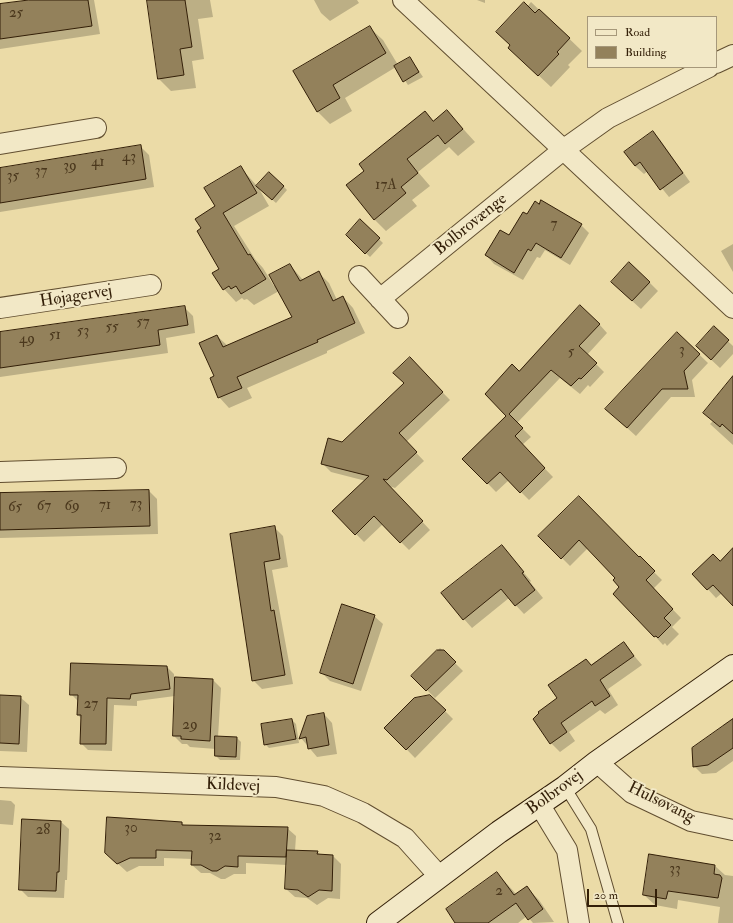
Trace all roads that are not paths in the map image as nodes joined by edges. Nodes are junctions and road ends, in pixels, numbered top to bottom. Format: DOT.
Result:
graph roads {
  1 [pos="403,0"];
  2 [pos="733,55"];
  3 [pos="717,63"];
  4 [pos="707,68"];
  5 [pos="96,128"];
  6 [pos="0,144"];
  7 [pos="562,150"];
  8 [pos="358,276"];
  9 [pos="152,285"];
  10 [pos="380,299"];
  11 [pos="0,308"];
  12 [pos="733,308"];
  13 [pos="398,318"];
  14 [pos="116,468"];
  15 [pos="0,472"];
  16 [pos="733,666"];
  17 [pos="597,762"];
  18 [pos="0,777"];
  19 [pos="565,787"];
  20 [pos="540,804"];
  21 [pos="733,830"];
  22 [pos="439,876"];
  23 [pos="378,923"];
  24 [pos="579,923"];
  25 [pos="618,923"];
  1 -- 7 [label="street"];
  2 -- 3 [label="street"];
  4 -- 7 [label="street, Bolbrovænge"];
  5 -- 6 [label="street"];
  7 -- 10 [label="street, Bolbrovænge"];
  7 -- 12 [label="street"];
  8 -- 10 [label="street"];
  9 -- 11 [label="street, Højagervej"];
  10 -- 13 [label="street"];
  14 -- 15 [label="street"];
  16 -- 17 [label="street, Bolbrovej"];
  17 -- 19 [label="street, Bolbrovej"];
  17 -- 21 [label="street, Hulsøvang"];
  18 -- 22 [label="street, Kildevej"];
  19 -- 20 [label="street, Bolbrovej"];
  19 -- 25 [label="lane"];
  20 -- 22 [label="street, Bolbrovej"];
  20 -- 24 [label="street"];
  22 -- 23 [label="street, Bolbrovej"];
}
